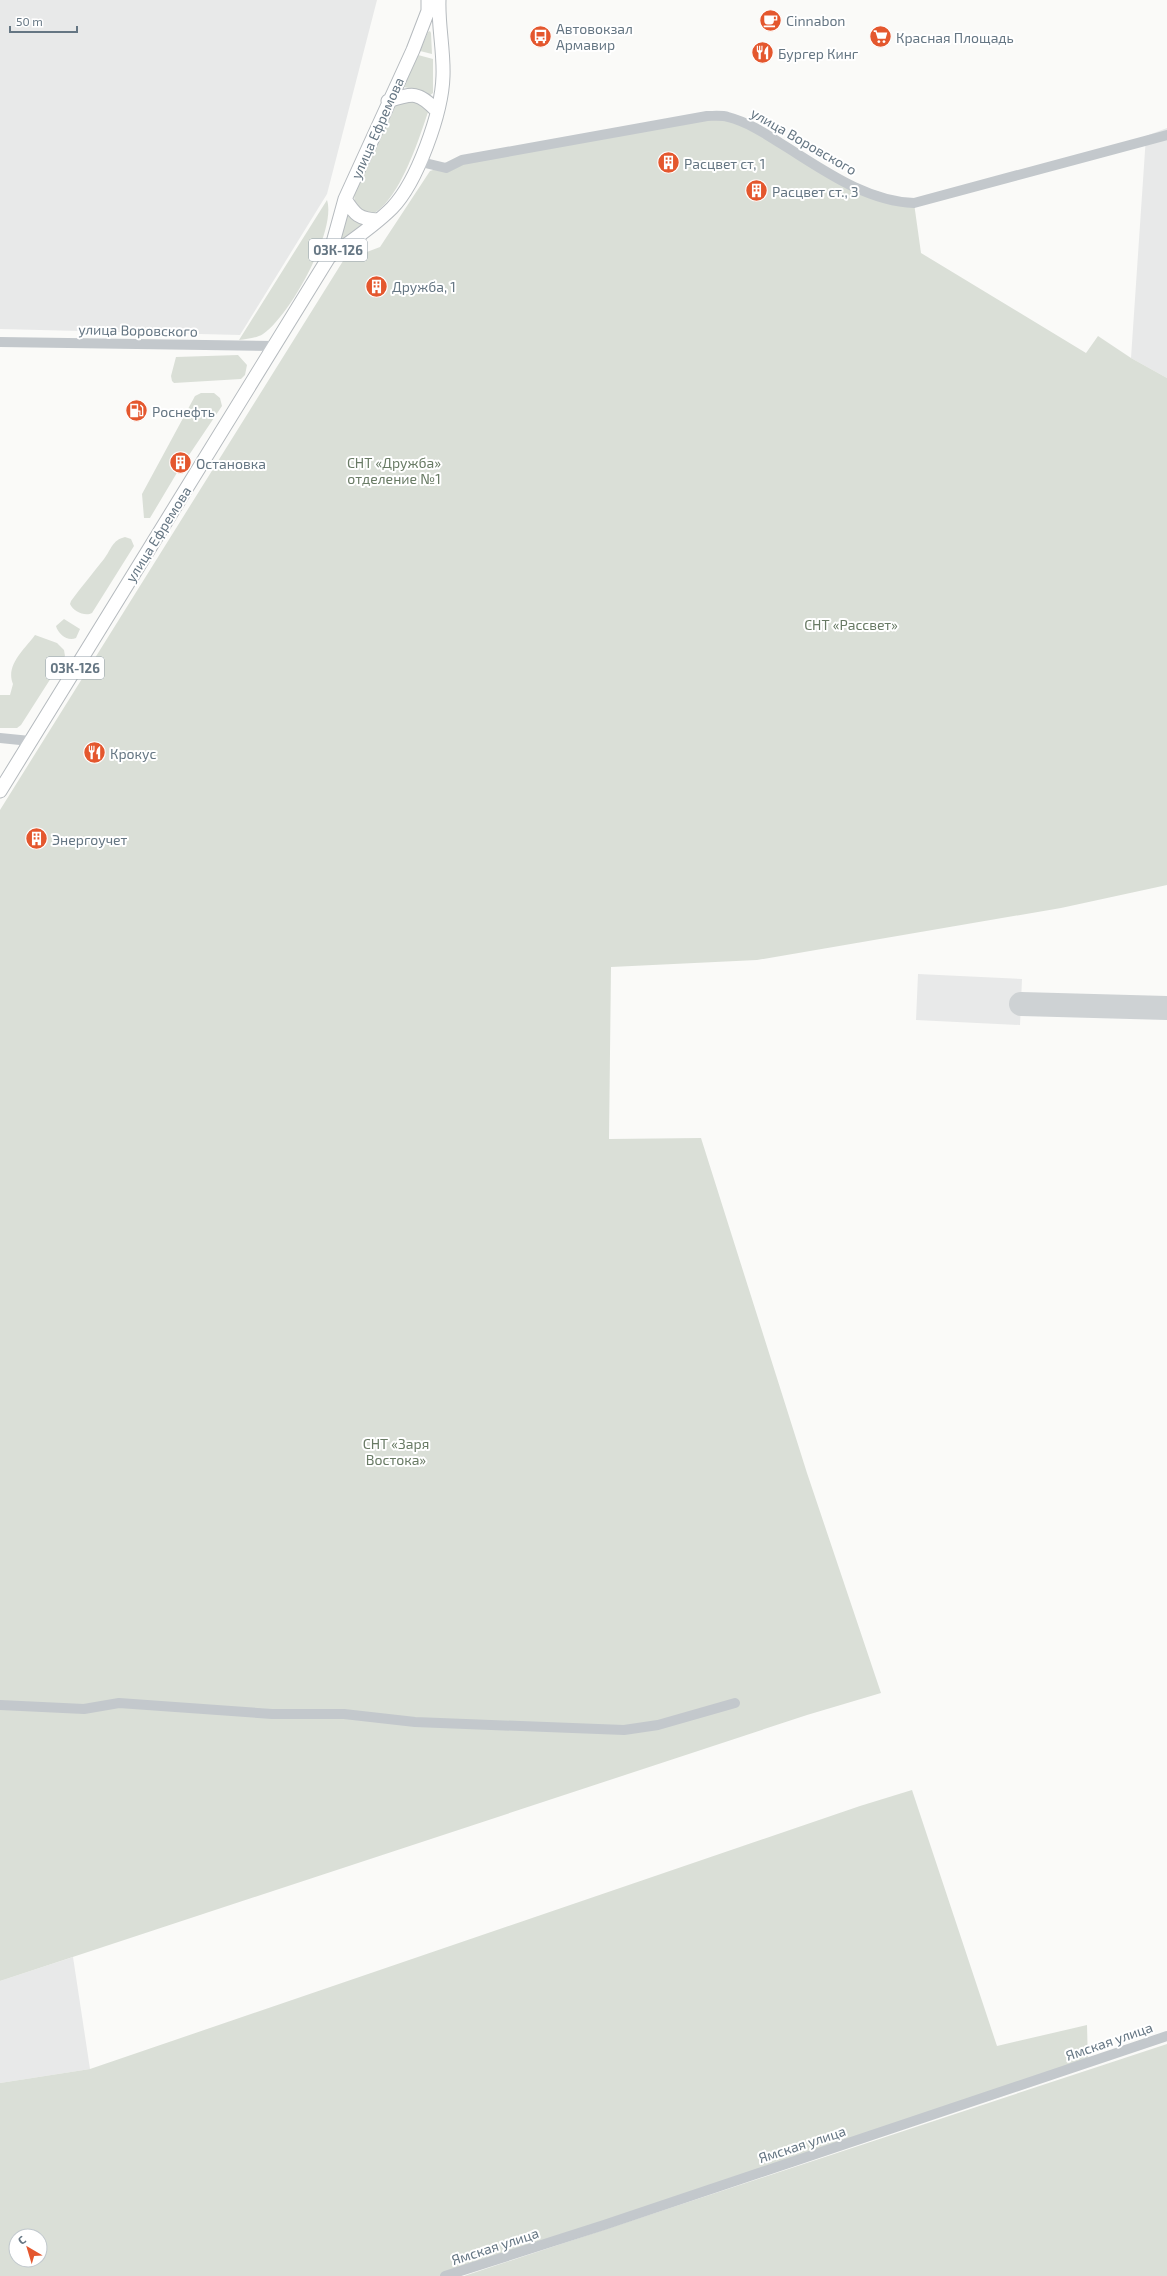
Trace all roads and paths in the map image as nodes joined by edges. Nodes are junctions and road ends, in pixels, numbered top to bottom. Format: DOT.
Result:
graph roads {
  1 [pos="428,0"];
  2 [pos="439,0"];
  3 [pos="388,101"];
  4 [pos="437,110"];
  5 [pos="1167,135"];
  6 [pos="421,162"];
  7 [pos="345,199"];
  8 [pos="378,220"];
  9 [pos="329,257"];
  10 [pos="0,342"];
  11 [pos="275,346"];
  12 [pos="0,738"];
  13 [pos="30,741"];
  14 [pos="0,791"];
  15 [pos="735,1703"];
  16 [pos="0,1705"];
  17 [pos="1167,2036"];
  18 [pos="445,2276"];
  1 -- 3 [label="main road, улица Ефремова / 03К-126"];
  2 -- 4 [label="main road, улица Ефремова / 03К-126"];
  3 -- 4 [label="main road"];
  3 -- 7 [label="main road, улица Ефремова / 03К-126"];
  4 -- 6 [label="main road, улица Ефремова / 03К-126"];
  5 -- 6 [label="street, улица Воровского"];
  6 -- 8 [label="main road, улица Ефремова / 03К-126"];
  7 -- 8 [label="main road, 03К-126"];
  7 -- 9 [label="main road, улица Ефремова / 03К-126"];
  8 -- 9 [label="main road, улица Ефремова / 03К-126"];
  9 -- 11 [label="main road, улица Ефремова / 03К-126"];
  10 -- 11 [label="street, улица Воровского"];
  11 -- 13 [label="main road, улица Ефремова / 03К-126"];
  12 -- 13 [label="street"];
  13 -- 14 [label="main road, улица Ефремова / 03К-126"];
  15 -- 16 [label="street"];
  17 -- 18 [label="street, Ямская улица"];
}
